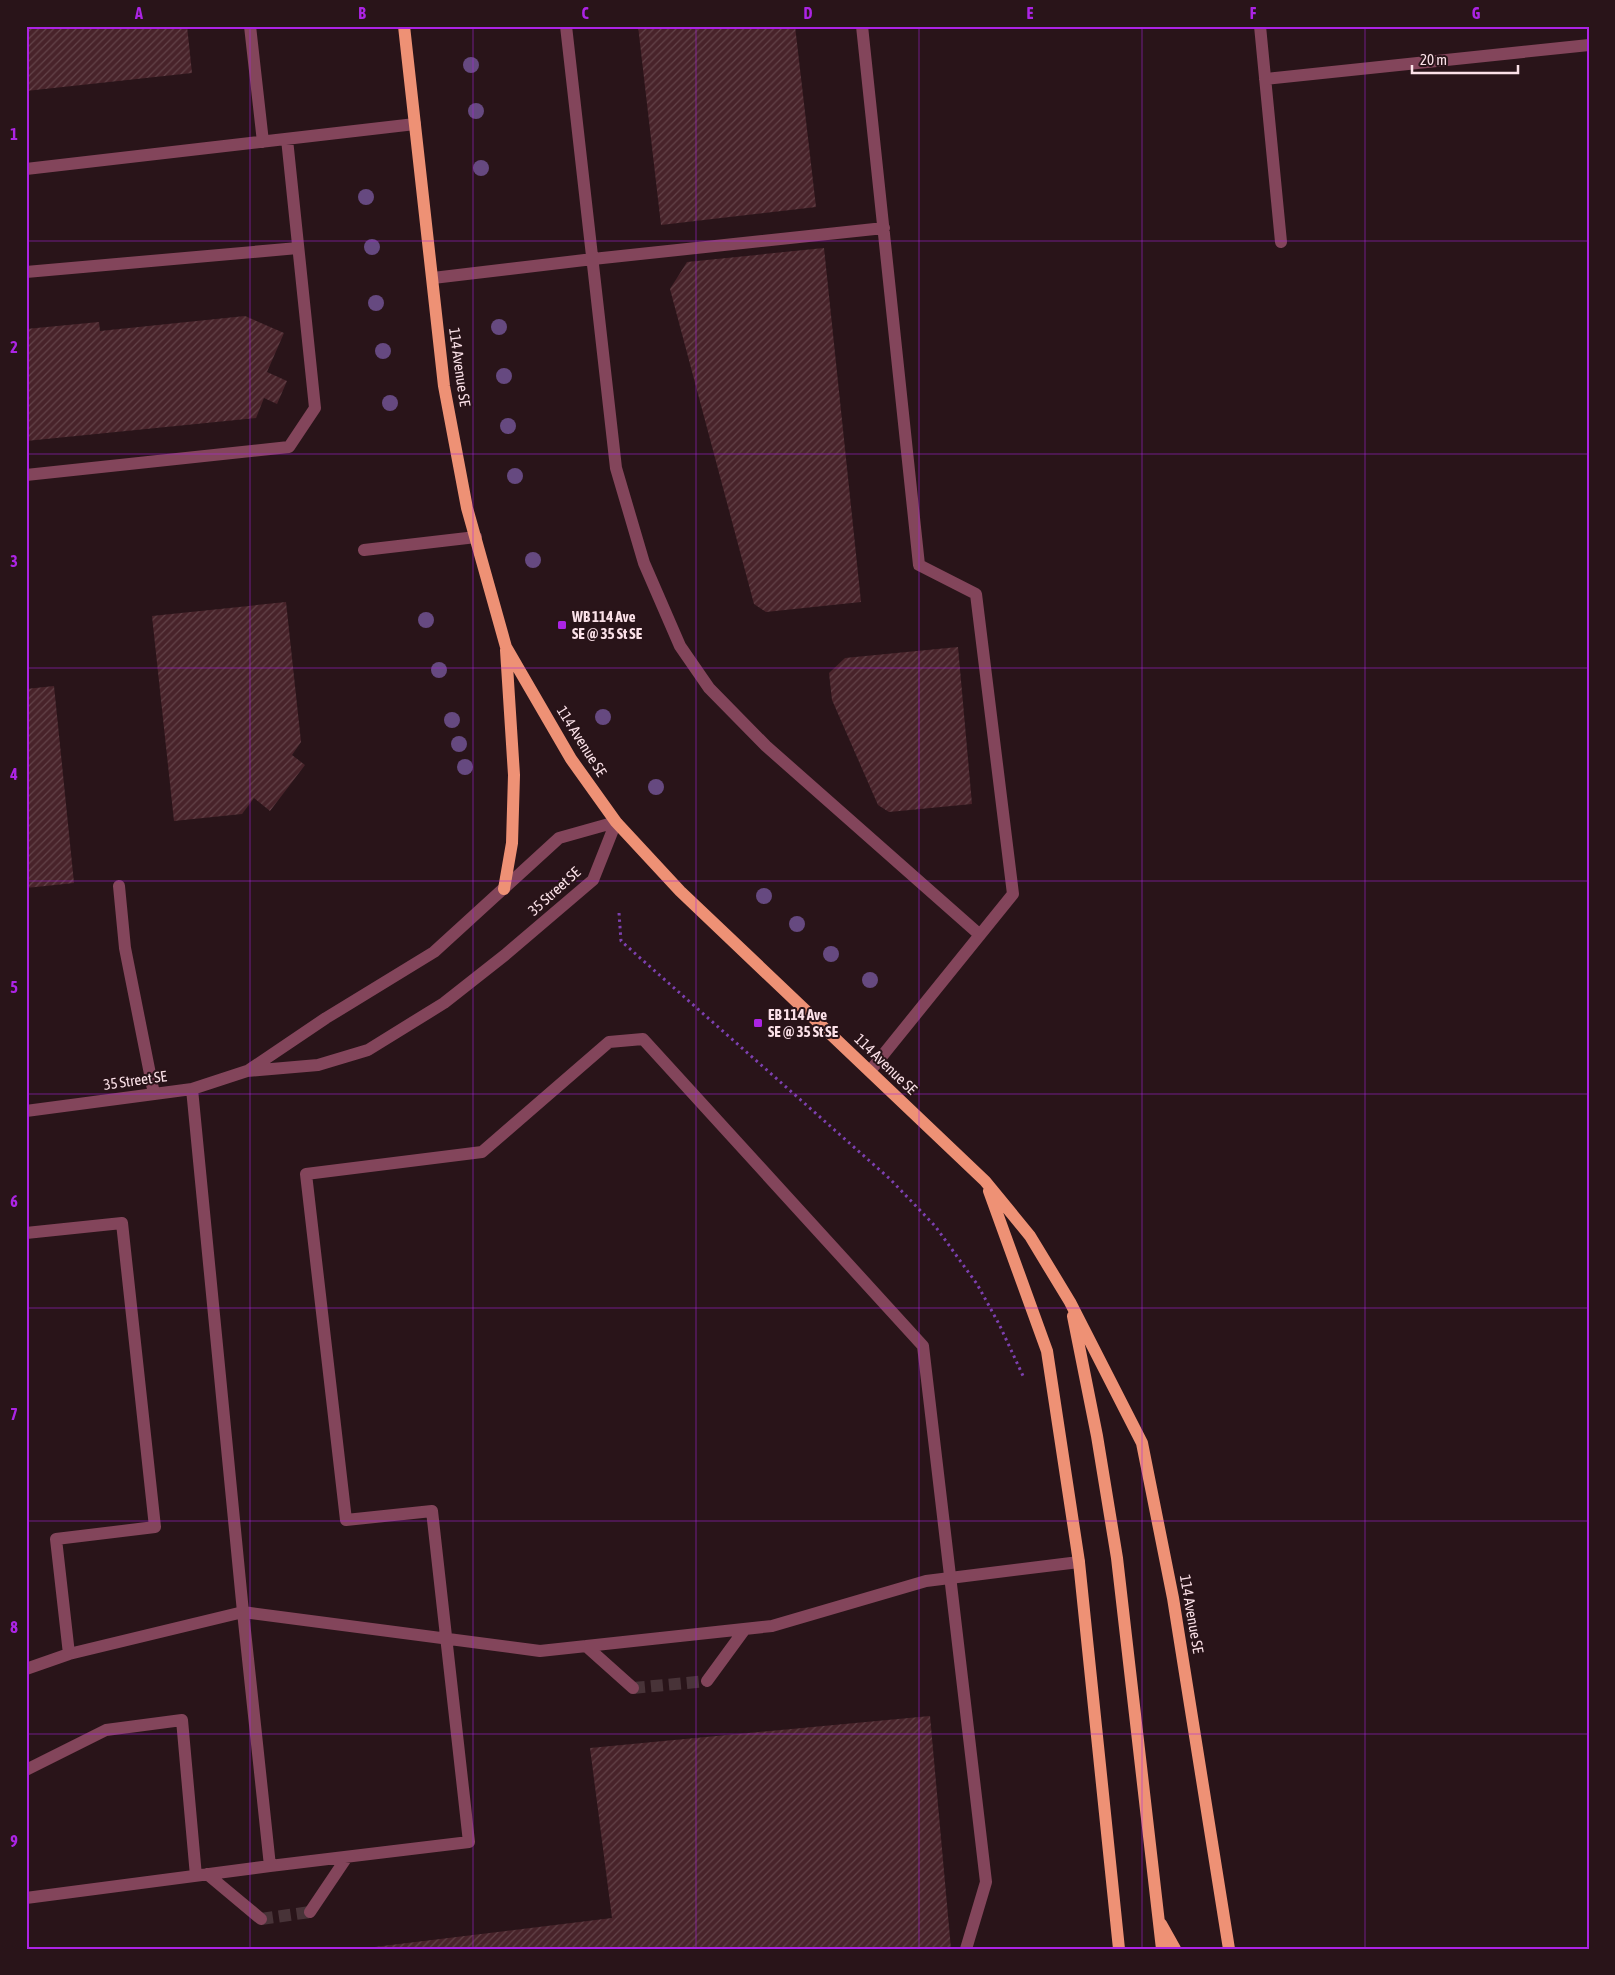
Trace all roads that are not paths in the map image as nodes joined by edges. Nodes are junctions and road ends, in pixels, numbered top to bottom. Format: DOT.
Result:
graph roads {
  1 [pos="250,26"];
  2 [pos="404,26"];
  3 [pos="566,26"];
  4 [pos="862,26"];
  5 [pos="1260,26"];
  6 [pos="1589,45"];
  7 [pos="1265,79"];
  8 [pos="415,124"];
  9 [pos="287,139"];
  10 [pos="263,142"];
  11 [pos="26,169"];
  12 [pos="884,228"];
  13 [pos="1281,242"];
  14 [pos="298,248"];
  15 [pos="593,259"];
  16 [pos="26,272"];
  17 [pos="432,278"];
  18 [pos="26,475"];
  19 [pos="476,537"];
  20 [pos="364,550"];
  21 [pos="506,647"];
  22 [pos="616,822"];
  23 [pos="119,886"];
  24 [pos="504,889"];
  25 [pos="980,935"];
  26 [pos="247,1071"];
  27 [pos="870,1071"];
  28 [pos="192,1088"];
  29 [pos="154,1094"];
  30 [pos="26,1111"];
  31 [pos="985,1181"];
  32 [pos="26,1233"];
  33 [pos="1070,1302"];
  34 [pos="1079,1562"];
  35 [pos="950,1578"];
  36 [pos="242,1612"];
  37 [pos="746,1629"];
  38 [pos="446,1638"];
  39 [pos="586,1646"];
  40 [pos="70,1654"];
  41 [pos="26,1669"];
  42 [pos="707,1681"];
  43 [pos="633,1688"];
  44 [pos="26,1770"];
  45 [pos="347,1857"];
  46 [pos="270,1866"];
  47 [pos="202,1875"];
  48 [pos="26,1898"];
  49 [pos="310,1912"];
  50 [pos="261,1919"];
  51 [pos="1158,1920"];
  52 [pos="966,1949"];
  53 [pos="1119,1949"];
  54 [pos="1162,1949"];
  55 [pos="1175,1949"];
  56 [pos="1230,1949"];
  1 -- 10 [label="street"];
  2 -- 8 [label="main road, 114 Avenue SE"];
  3 -- 15 [label="street"];
  4 -- 12 [label="street"];
  5 -- 7 [label="street"];
  6 -- 7 [label="street"];
  7 -- 13 [label="street"];
  8 -- 9 [label="street"];
  8 -- 17 [label="main road, 114 Avenue SE"];
  9 -- 10 [label="street"];
  9 -- 14 [label="street"];
  10 -- 11 [label="street"];
  12 -- 15 [label="street"];
  12 -- 25 [label="street"];
  14 -- 16 [label="street"];
  14 -- 18 [label="street"];
  15 -- 17 [label="street"];
  15 -- 25 [label="street"];
  17 -- 19 [label="main road, 114 Avenue SE"];
  19 -- 20 [label="street"];
  19 -- 21 [label="main road, 114 Avenue SE"];
  21 -- 22 [label="main road, 114 Avenue SE"];
  21 -- 24 [label="main road"];
  22 -- 24 [label="street, 35 Street SE"];
  22 -- 26 [label="street, 35 Street SE"];
  22 -- 27 [label="main road, 114 Avenue SE"];
  23 -- 29 [label="street"];
  24 -- 26 [label="street, 35 Street SE"];
  25 -- 27 [label="street"];
  26 -- 28 [label="street, 35 Street SE"];
  27 -- 31 [label="main road, 114 Avenue SE"];
  28 -- 29 [label="street, 35 Street SE"];
  28 -- 36 [label="street"];
  29 -- 30 [label="street, 35 Street SE"];
  31 -- 33 [label="main road, 114 Avenue SE"];
  31 -- 34 [label="main road"];
  32 -- 40 [label="street"];
  33 -- 51 [label="main road, 114 Avenue SE"];
  33 -- 56 [label="main road, 114 Avenue SE"];
  34 -- 35 [label="street"];
  34 -- 53 [label="main road"];
  35 -- 37 [label="street"];
  35 -- 38 [label="street"];
  35 -- 52 [label="street"];
  36 -- 38 [label="street"];
  36 -- 40 [label="street"];
  36 -- 46 [label="street"];
  37 -- 39 [label="street"];
  37 -- 42 [label="street"];
  38 -- 39 [label="street"];
  38 -- 45 [label="street"];
  39 -- 43 [label="street"];
  40 -- 41 [label="street"];
  44 -- 47 [label="street"];
  45 -- 46 [label="street"];
  45 -- 49 [label="street"];
  46 -- 47 [label="street"];
  47 -- 48 [label="street"];
  47 -- 50 [label="street"];
  51 -- 54 [label="main road, 114 Avenue SE"];
  51 -- 55 [label="main road"];
}
